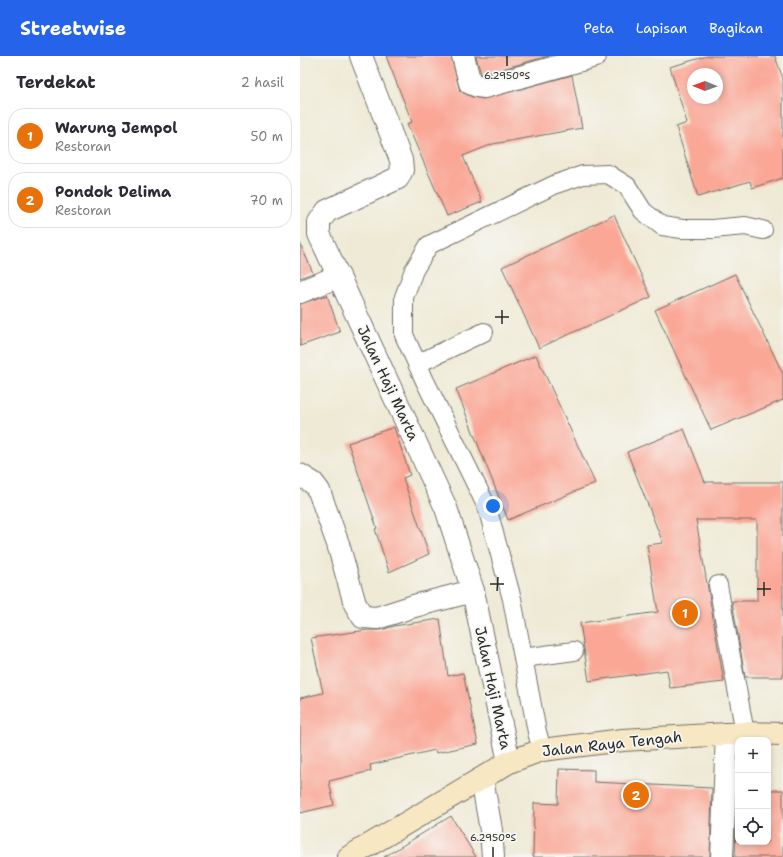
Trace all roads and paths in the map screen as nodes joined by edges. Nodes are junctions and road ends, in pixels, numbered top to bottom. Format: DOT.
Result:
graph roads {
  1 [pos="361,56"];
  2 [pos="463,56"];
  3 [pos="595,56"];
  4 [pos="763,230"];
  5 [pos="339,276"];
  6 [pos="300,292"];
  7 [pos="484,332"];
  8 [pos="417,364"];
  9 [pos="300,475"];
  10 [pos="718,585"];
  11 [pos="473,591"];
  12 [pos="574,651"];
  13 [pos="523,658"];
  14 [pos="736,734"];
  15 [pos="783,734"];
  16 [pos="542,750"];
  17 [pos="509,762"];
  18 [pos="482,779"];
  19 [pos="349,857"];
  20 [pos="493,857"];
  21 [pos="722,857"];
  1 -- 5 [label="street, Jalan Haji Marta"];
  2 -- 3 [label="street"];
  4 -- 8 [label="lane"];
  5 -- 6 [label="street"];
  5 -- 11 [label="street, Jalan Haji Marta"];
  7 -- 8 [label="lane"];
  8 -- 13 [label="lane"];
  9 -- 11 [label="street"];
  10 -- 14 [label="lane"];
  11 -- 17 [label="street, Jalan Haji Marta"];
  12 -- 13 [label="lane"];
  13 -- 16 [label="lane"];
  14 -- 15 [label="street, Jalan Raya Tengah"];
  14 -- 16 [label="street, Jalan Raya Tengah"];
  14 -- 21 [label="street"];
  16 -- 17 [label="street, Jalan Raya Tengah"];
  17 -- 18 [label="street, Jalan Raya Tengah"];
  18 -- 19 [label="street, Jalan Raya Tengah"];
  18 -- 20 [label="street"];
}
